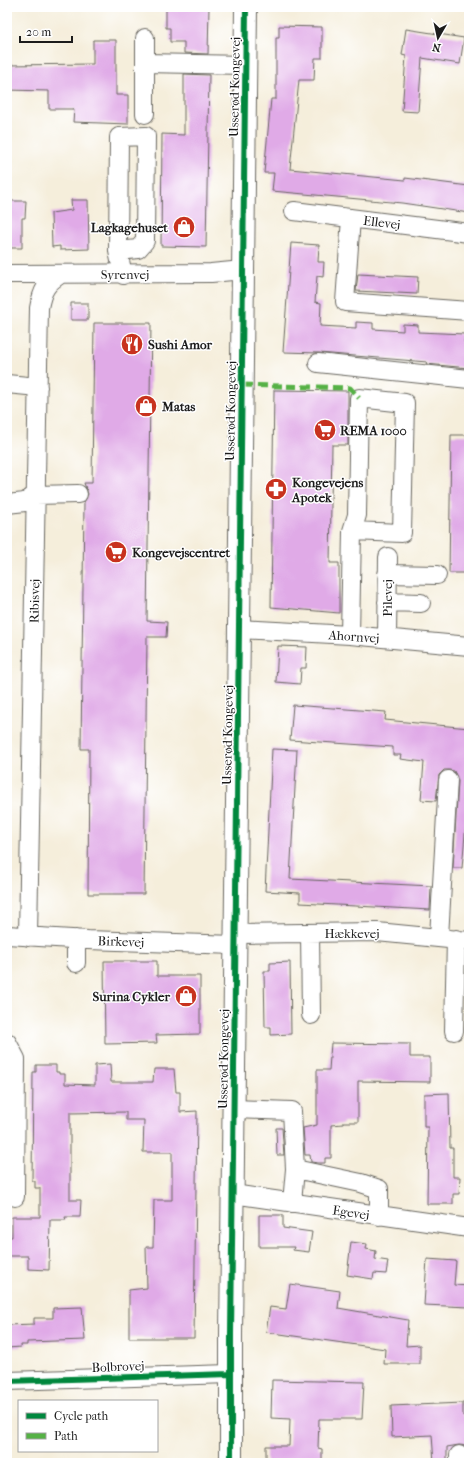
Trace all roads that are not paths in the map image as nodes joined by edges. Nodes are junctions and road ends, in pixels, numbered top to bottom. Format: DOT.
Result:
graph roads {
  1 [pos="246,7"];
  2 [pos="145,38"];
  3 [pos="145,63"];
  4 [pos="245,65"];
  5 [pos="145,114"];
  6 [pos="294,211"];
  7 [pos="351,218"];
  8 [pos="469,233"];
  9 [pos="118,251"];
  10 [pos="243,270"];
  11 [pos="7,274"];
  12 [pos="61,274"];
  13 [pos="123,275"];
  14 [pos="469,311"];
  15 [pos="318,363"];
  16 [pos="469,379"];
  17 [pos="7,384"];
  18 [pos="38,386"];
  19 [pos="78,494"];
  20 [pos="35,495"];
  21 [pos="7,504"];
  22 [pos="352,531"];
  23 [pos="437,575"];
  24 [pos="387,602"];
  25 [pos="421,603"];
  26 [pos="239,629"];
  27 [pos="350,635"];
  28 [pos="387,638"];
  29 [pos="469,646"];
  30 [pos="448,780"];
  31 [pos="310,933"];
  32 [pos="7,935"];
  33 [pos="28,937"];
  34 [pos="76,939"];
  35 [pos="235,939"];
  36 [pos="455,939"];
  37 [pos="76,963"];
  38 [pos="310,1015"];
  39 [pos="454,1031"];
  40 [pos="7,1042"];
  41 [pos="233,1109"];
  42 [pos="295,1169"];
  43 [pos="233,1194"];
  44 [pos="15,1197"];
  45 [pos="292,1203"];
  46 [pos="379,1216"];
  47 [pos="469,1228"];
  48 [pos="230,1374"];
  49 [pos="7,1381"];
  50 [pos="231,1463"];
  1 -- 4 [label="main road, Usserød Kongevej"];
  2 -- 3 [label="street"];
  3 -- 4 [label="street"];
  3 -- 5 [label="street"];
  4 -- 10 [label="main road, Usserød Kongevej"];
  6 -- 7 [label="street, Ellevej"];
  7 -- 8 [label="street, Ellevej"];
  7 -- 14 [label="street"];
  9 -- 9 [label="street"];
  9 -- 13 [label="street"];
  10 -- 13 [label="street, Syrenvej"];
  10 -- 26 [label="main road, Usserød Kongevej"];
  11 -- 12 [label="street, Syrenvej"];
  12 -- 13 [label="street, Syrenvej"];
  12 -- 18 [label="street, Ribisvej"];
  15 -- 16 [label="street"];
  17 -- 18 [label="street"];
  18 -- 20 [label="street, Ribisvej"];
  19 -- 20 [label="street"];
  20 -- 21 [label="street"];
  20 -- 33 [label="street, Ribisvej"];
  22 -- 22 [label="street"];
  22 -- 27 [label="street"];
  23 -- 24 [label="street, Pilevej"];
  24 -- 25 [label="street"];
  24 -- 28 [label="street, Pilevej"];
  26 -- 27 [label="street, Ahornvej"];
  26 -- 35 [label="main road, Usserød Kongevej"];
  27 -- 28 [label="street, Ahornvej"];
  28 -- 29 [label="street, Ahornvej"];
  30 -- 36 [label="street"];
  31 -- 35 [label="street, Hækkevej"];
  31 -- 36 [label="street, Hækkevej"];
  31 -- 38 [label="street"];
  32 -- 33 [label="street, Birkevej"];
  33 -- 34 [label="street, Birkevej"];
  34 -- 35 [label="street, Birkevej"];
  34 -- 37 [label="street"];
  35 -- 41 [label="main road, Usserød Kongevej"];
  36 -- 39 [label="street"];
  40 -- 44 [label="street"];
  41 -- 42 [label="street"];
  41 -- 43 [label="main road, Usserød Kongevej"];
  42 -- 45 [label="street"];
  42 -- 46 [label="street"];
  43 -- 45 [label="street, Egevej"];
  43 -- 48 [label="main road, Usserød Kongevej"];
  45 -- 46 [label="street, Egevej"];
  46 -- 47 [label="street, Egevej"];
  48 -- 49 [label="street, Bolbrovej"];
  48 -- 50 [label="main road, Usserød Kongevej"];
}
